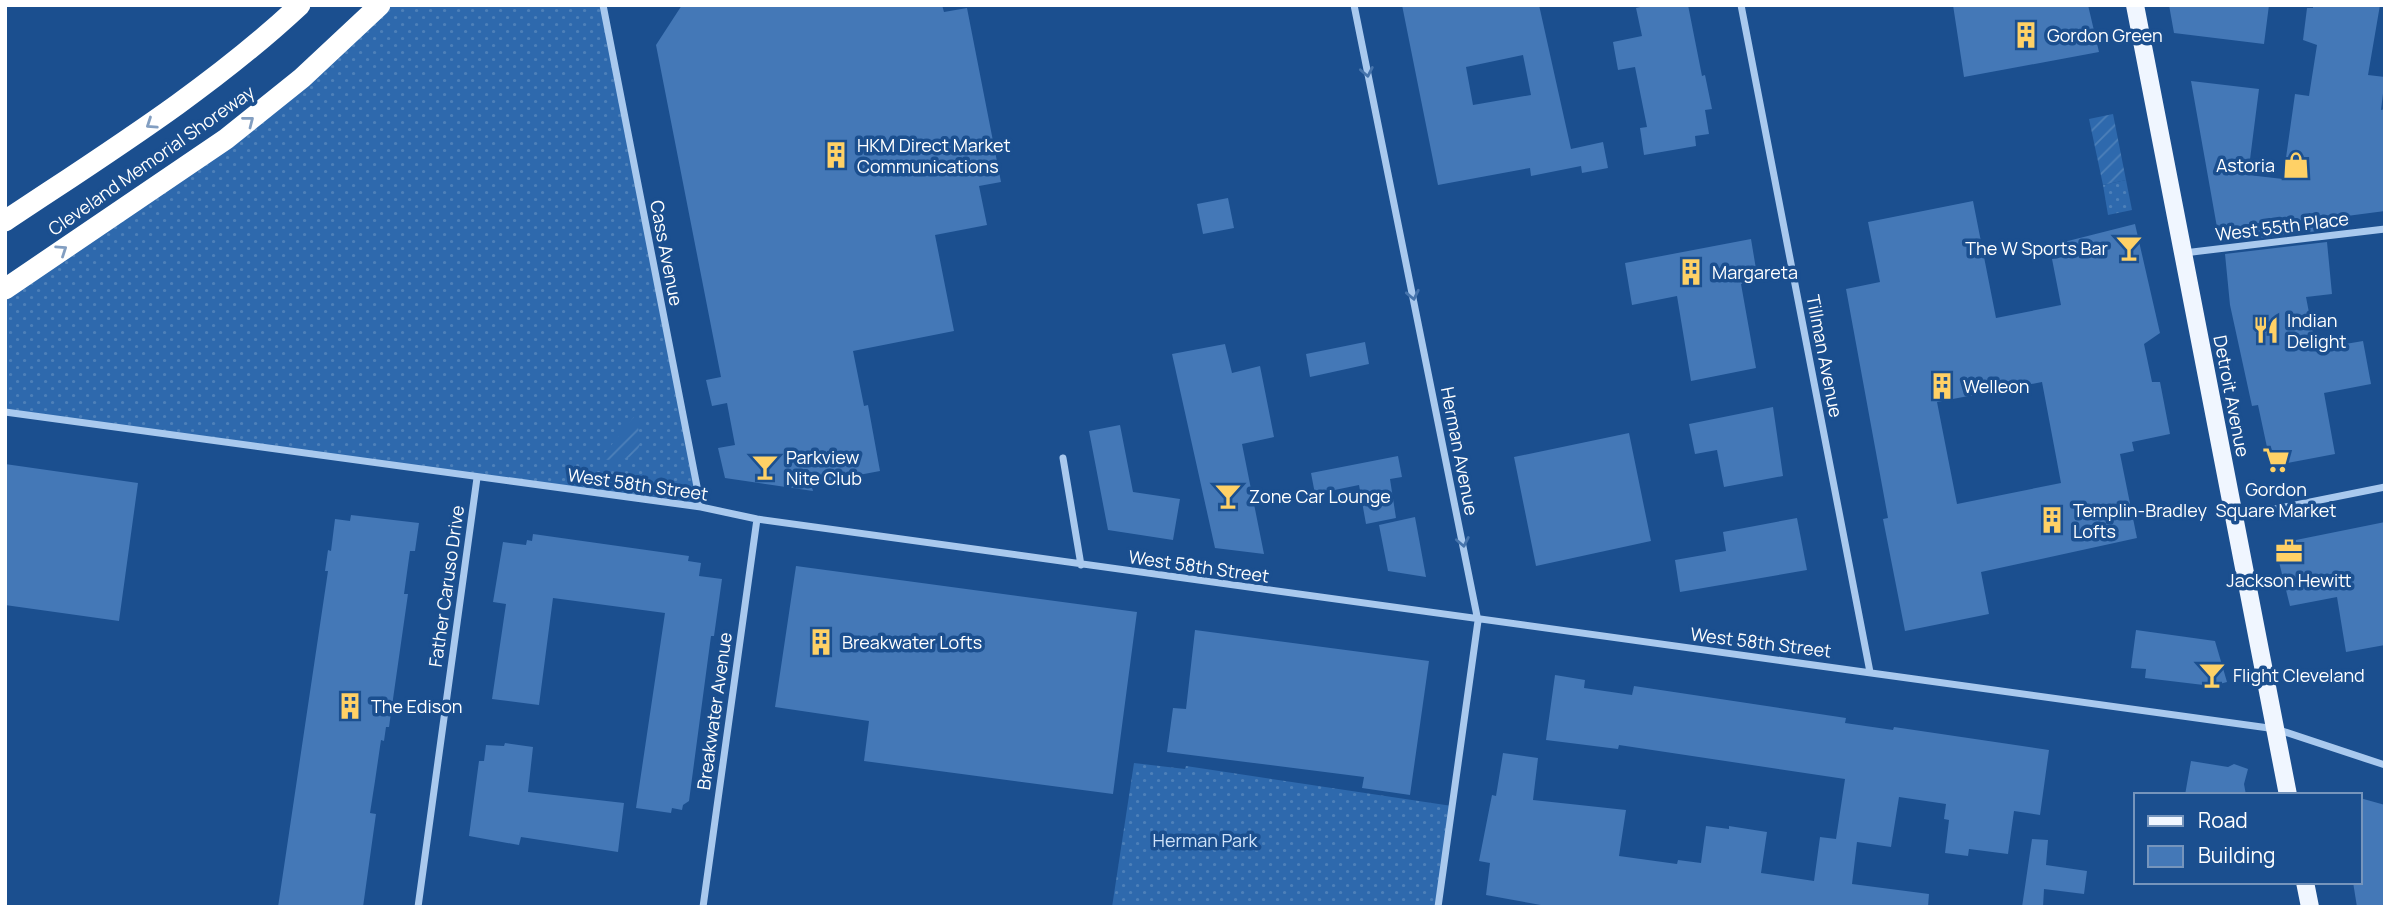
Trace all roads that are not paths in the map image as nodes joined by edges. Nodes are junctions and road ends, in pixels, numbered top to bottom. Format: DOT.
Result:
graph roads {
  1 [pos="300,5"];
  2 [pos="380,5"];
  3 [pos="603,5"];
  4 [pos="1354,5"];
  5 [pos="1741,5"];
  6 [pos="2135,5"];
  7 [pos="5,221"];
  8 [pos="2385,229"];
  9 [pos="2183,253"];
  10 [pos="5,289"];
  11 [pos="5,412"];
  12 [pos="1063,458"];
  13 [pos="477,478"];
  14 [pos="2385,487"];
  15 [pos="701,507"];
  16 [pos="2235,517"];
  17 [pos="757,519"];
  18 [pos="1082,565"];
  19 [pos="1478,621"];
  20 [pos="1870,672"];
  21 [pos="2276,729"];
  22 [pos="2385,765"];
  23 [pos="2288,793"];
  24 [pos="2305,884"];
  25 [pos="418,907"];
  26 [pos="703,907"];
  27 [pos="1438,907"];
  28 [pos="2310,907"];
  1 -- 7 [label="highway, Cleveland Memorial Shoreway, one-way"];
  10 -- 2 [label="highway, Cleveland Memorial Shoreway, one-way"];
  3 -- 15 [label="street, Cass Avenue"];
  4 -- 19 [label="street, Herman Avenue, one-way"];
  5 -- 20 [label="street, Tillman Avenue"];
  6 -- 9 [label="main road, Detroit Avenue"];
  8 -- 9 [label="street, West 55th Place"];
  9 -- 16 [label="main road, Detroit Avenue"];
  11 -- 13 [label="street, West 58th Street"];
  12 -- 18 [label="street"];
  13 -- 15 [label="street, West 58th Street"];
  13 -- 25 [label="street, Father Caruso Drive"];
  14 -- 16 [label="street"];
  15 -- 17 [label="street, West 58th Street"];
  16 -- 21 [label="main road, Detroit Avenue"];
  17 -- 18 [label="street, West 58th Street"];
  17 -- 26 [label="street, Breakwater Avenue"];
  18 -- 19 [label="street, West 58th Street"];
  19 -- 20 [label="street, West 58th Street"];
  19 -- 27 [label="street, Herman Avenue"];
  20 -- 21 [label="street, West 58th Street"];
  21 -- 22 [label="street, West 58th Street"];
  21 -- 23 [label="main road, Detroit Avenue"];
  24 -- 28 [label="main road"];
}
